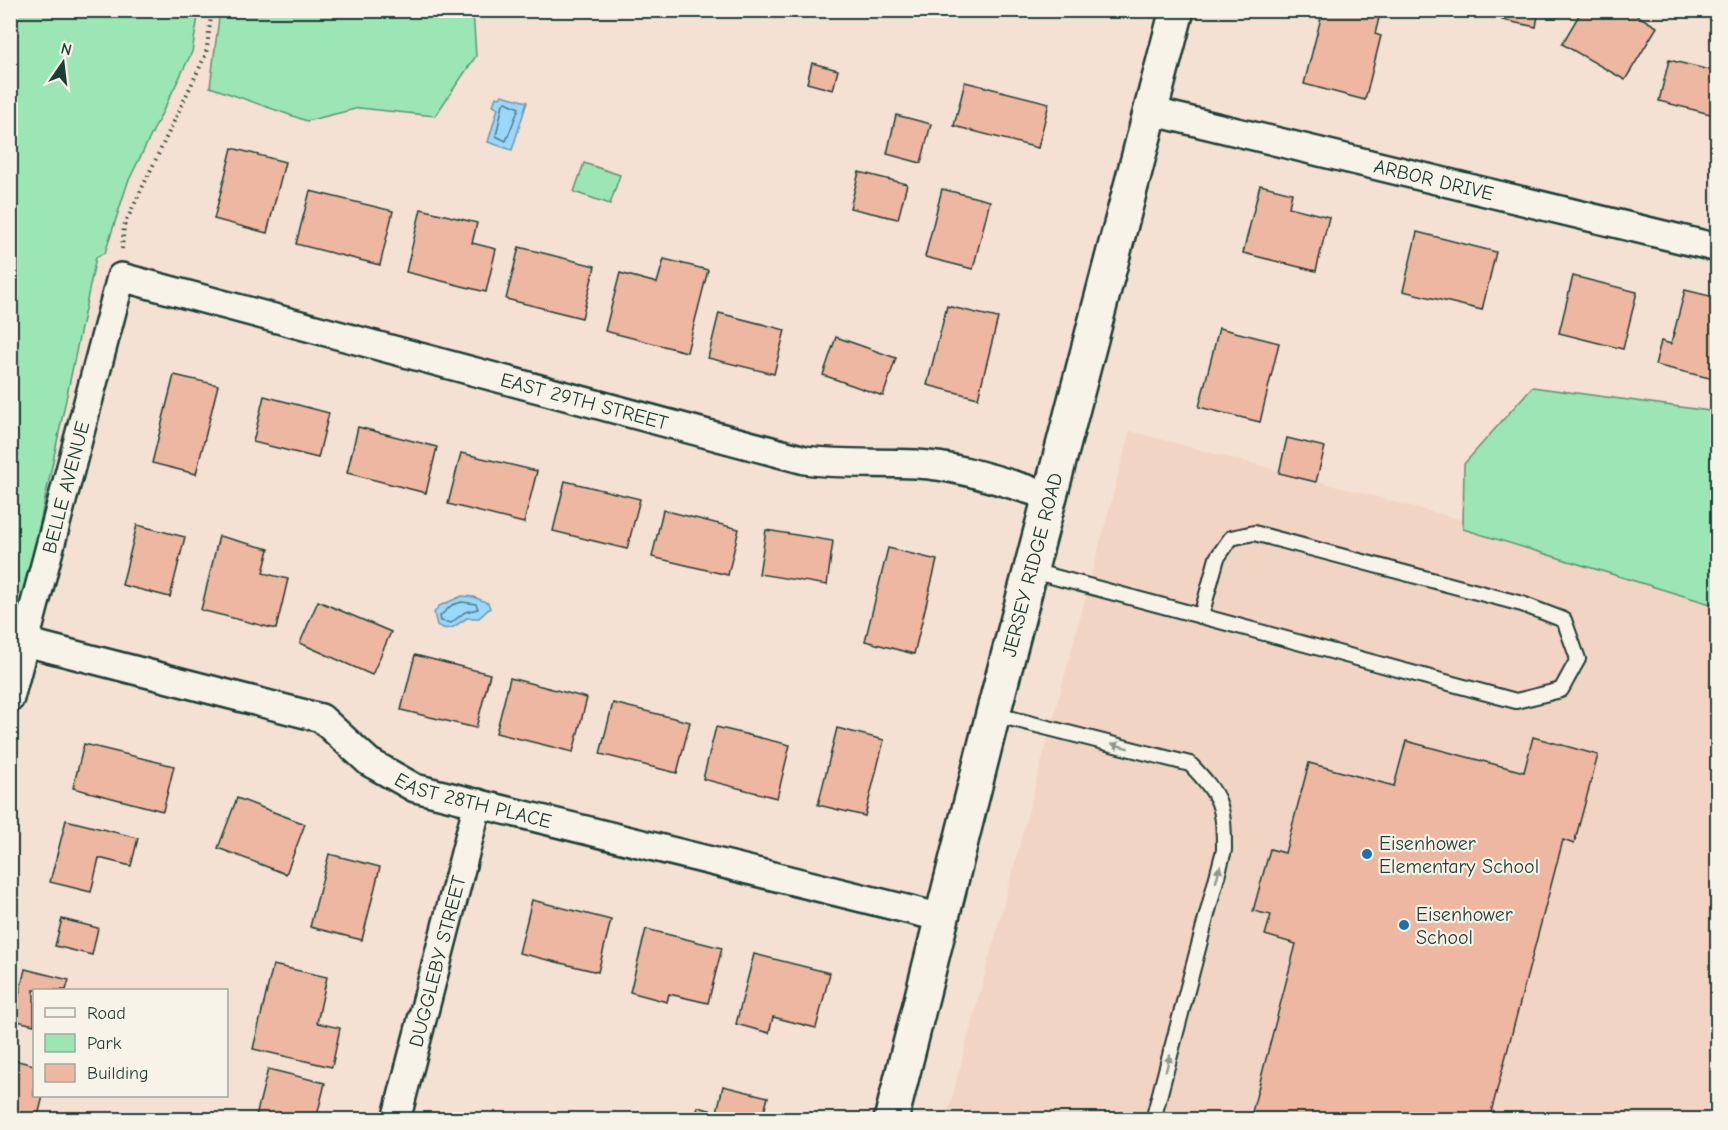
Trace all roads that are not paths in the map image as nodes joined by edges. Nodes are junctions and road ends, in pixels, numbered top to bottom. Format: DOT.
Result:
graph roads {
  1 [pos="1177,10"];
  2 [pos="1150,111"];
  3 [pos="1718,248"];
  4 [pos="121,277"];
  5 [pos="1051,496"];
  6 [pos="1032,572"];
  7 [pos="1201,616"];
  8 [pos="25,642"];
  9 [pos="10,698"];
  10 [pos="993,714"];
  11 [pos="478,803"];
  12 [pos="943,918"];
  13 [pos="396,1119"];
  14 [pos="891,1119"];
  15 [pos="1153,1119"];
  1 -- 2 [label="street, JERSEY RIDGE ROAD"];
  2 -- 3 [label="street, ARBOR DRIVE"];
  2 -- 5 [label="street, JERSEY RIDGE ROAD"];
  4 -- 5 [label="street, EAST 29TH STREET"];
  4 -- 8 [label="street, BELLE AVENUE"];
  5 -- 6 [label="street, JERSEY RIDGE ROAD"];
  6 -- 7 [label="lane"];
  6 -- 10 [label="street, JERSEY RIDGE ROAD"];
  7 -- 7 [label="lane"];
  8 -- 9 [label="street, BELLE AVENUE"];
  8 -- 11 [label="street, EAST 28TH PLACE"];
  10 -- 12 [label="street, JERSEY RIDGE ROAD"];
  15 -- 10 [label="lane, one-way"];
  11 -- 12 [label="street, EAST 28TH PLACE"];
  11 -- 13 [label="street, DUGGLEBY STREET"];
  12 -- 14 [label="street, JERSEY RIDGE ROAD"];
}
